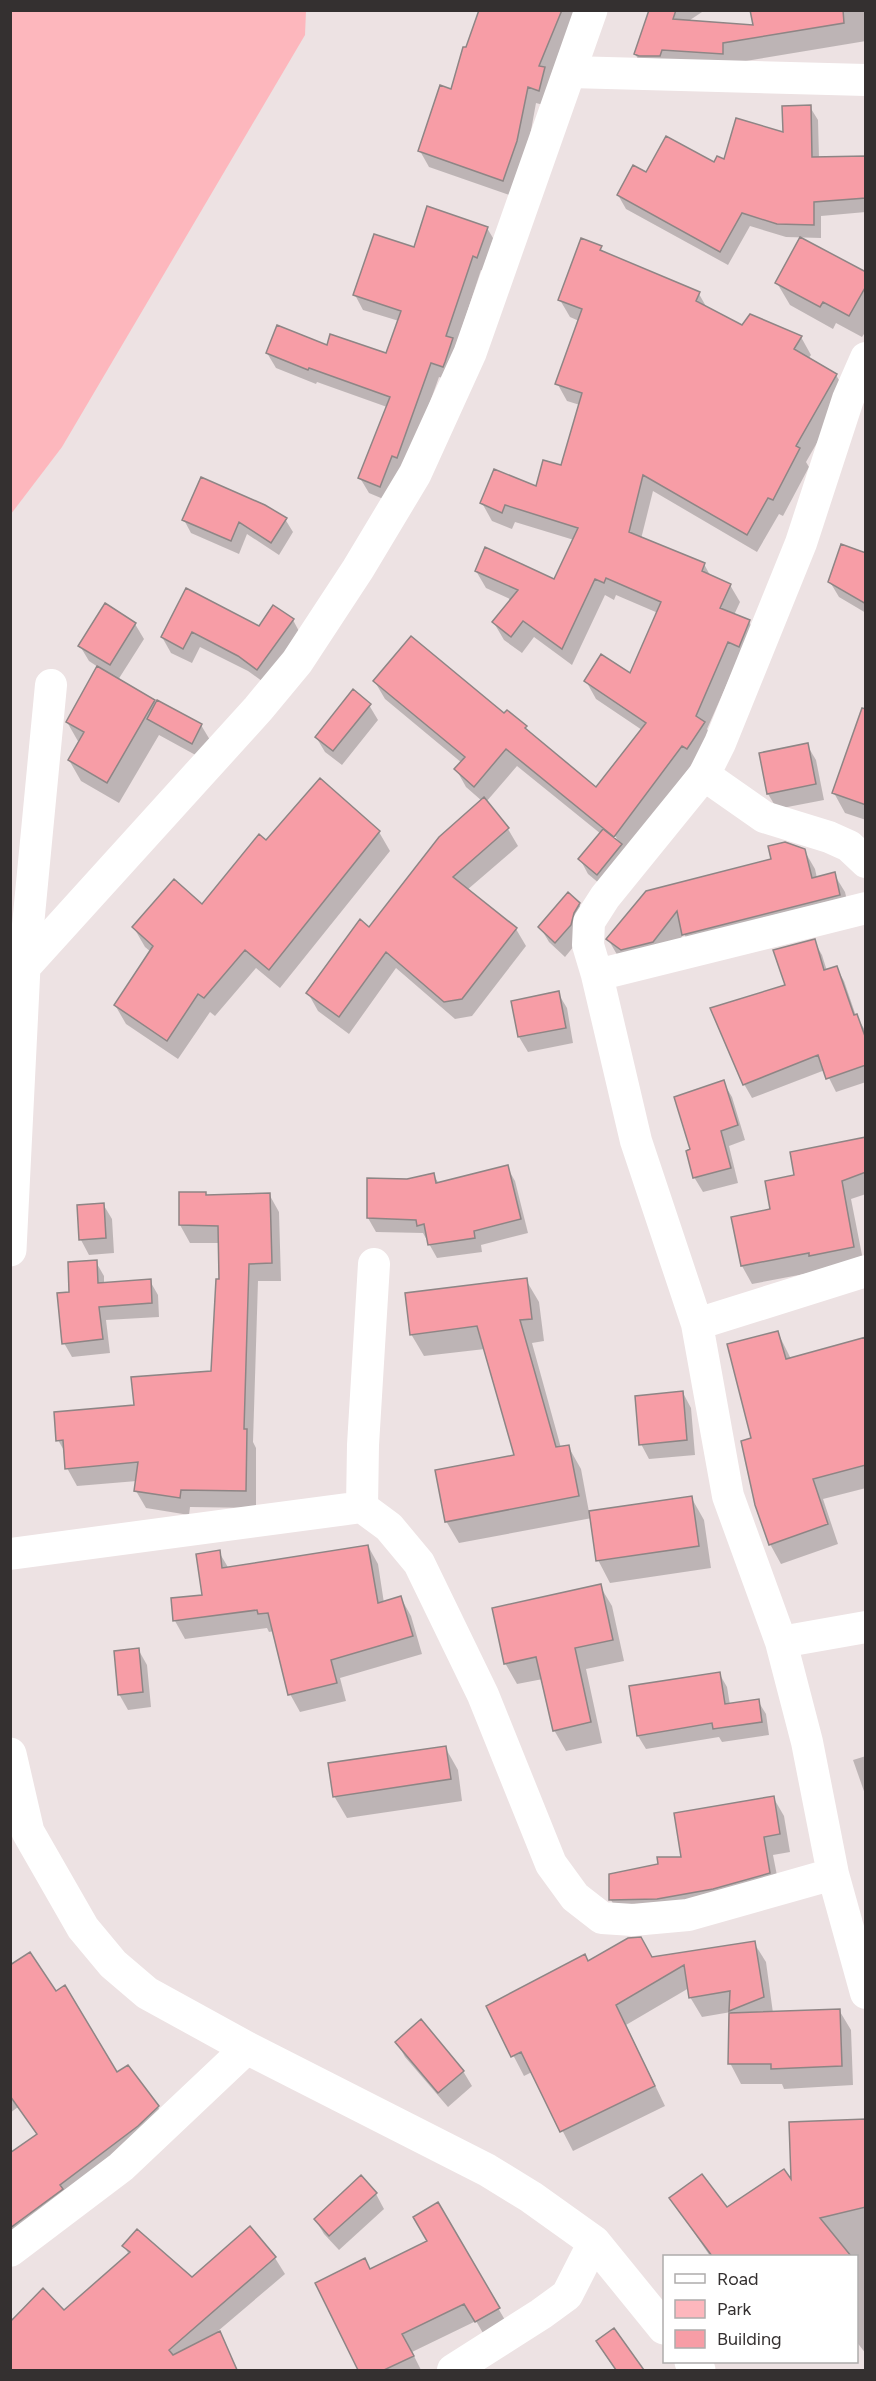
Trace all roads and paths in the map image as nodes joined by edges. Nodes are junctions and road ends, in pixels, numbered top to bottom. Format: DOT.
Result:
graph roads {
  1 [pos="591,10"];
  2 [pos="570,72"];
  3 [pos="866,80"];
  4 [pos="866,358"];
  5 [pos="857,405"];
  6 [pos="51,685"];
  7 [pos="704,775"];
  8 [pos="866,862"];
  9 [pos="866,908"];
  10 [pos="24,967"];
  11 [pos="597,975"];
  12 [pos="10,1250"];
  13 [pos="374,1264"];
  14 [pos="866,1272"];
  15 [pos="697,1324"];
  16 [pos="362,1507"];
  17 [pos="10,1554"];
  18 [pos="866,1627"];
  19 [pos="781,1642"];
  20 [pos="10,1754"];
  21 [pos="19,1833"];
  22 [pos="832,1874"];
  23 [pos="866,1993"];
  24 [pos="247,2048"];
  25 [pos="594,2242"];
  26 [pos="10,2251"];
  27 [pos="663,2327"];
  28 [pos="453,2370"];
  1 -- 2 [label="street"];
  2 -- 3 [label="street"];
  2 -- 10 [label="street"];
  4 -- 5 [label="street"];
  5 -- 7 [label="street"];
  6 -- 10 [label="street"];
  7 -- 8 [label="street"];
  7 -- 11 [label="street"];
  9 -- 11 [label="street"];
  10 -- 12 [label="street"];
  11 -- 15 [label="street"];
  13 -- 16 [label="street"];
  14 -- 15 [label="street"];
  15 -- 19 [label="street"];
  16 -- 17 [label="street"];
  16 -- 22 [label="street"];
  18 -- 19 [label="street"];
  19 -- 22 [label="street"];
  20 -- 21 [label="street"];
  21 -- 24 [label="street"];
  22 -- 23 [label="street"];
  24 -- 25 [label="street"];
  24 -- 26 [label="street"];
  25 -- 27 [label="street"];
  25 -- 28 [label="street"];
}
